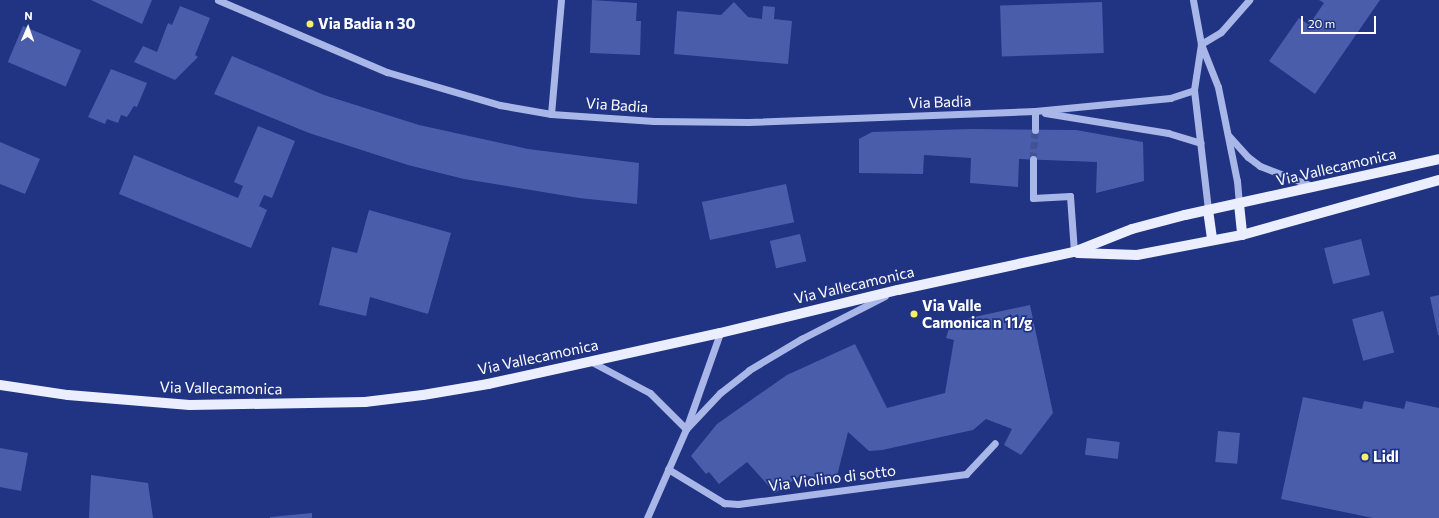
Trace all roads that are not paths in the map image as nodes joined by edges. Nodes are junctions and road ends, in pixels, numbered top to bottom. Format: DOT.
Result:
graph roads {
  1 [pos="218,0"];
  2 [pos="561,0"];
  3 [pos="1193,0"];
  4 [pos="1249,0"];
  5 [pos="1201,44"];
  6 [pos="1194,90"];
  7 [pos="1035,111"];
  8 [pos="551,114"];
  9 [pos="1034,130"];
  10 [pos="1228,134"];
  11 [pos="1200,144"];
  12 [pos="1033,159"];
  13 [pos="1439,159"];
  14 [pos="1439,180"];
  15 [pos="1314,187"];
  16 [pos="1239,204"];
  17 [pos="1208,210"];
  18 [pos="1242,234"];
  19 [pos="1212,240"];
  20 [pos="1074,252"];
  21 [pos="898,290"];
  22 [pos="720,333"];
  23 [pos="590,361"];
  24 [pos="0,385"];
  25 [pos="686,429"];
  26 [pos="995,443"];
  27 [pos="668,469"];
  28 [pos="647,518"];
  1 -- 8 [label="street, Via Badia"];
  2 -- 8 [label="street"];
  3 -- 5 [label="street"];
  4 -- 5 [label="street"];
  5 -- 6 [label="street"];
  5 -- 10 [label="street"];
  6 -- 7 [label="street, Via Badia"];
  6 -- 11 [label="street"];
  7 -- 8 [label="street, Via Badia"];
  7 -- 9 [label="street"];
  7 -- 11 [label="street, Via Badia"];
  10 -- 15 [label="street"];
  10 -- 16 [label="street"];
  11 -- 17 [label="street"];
  12 -- 20 [label="street"];
  13 -- 15 [label="main road, Via Vallecamonica"];
  14 -- 18 [label="main road, Via Vallecamonica"];
  15 -- 16 [label="main road, Via Vallecamonica"];
  16 -- 17 [label="main road, Via Vallecamonica"];
  16 -- 18 [label="main road"];
  17 -- 19 [label="main road"];
  17 -- 20 [label="main road, Via Vallecamonica"];
  18 -- 19 [label="main road, Via Vallecamonica"];
  19 -- 20 [label="main road, Via Vallecamonica"];
  20 -- 21 [label="main road, Via Vallecamonica"];
  21 -- 22 [label="main road, Via Vallecamonica"];
  21 -- 25 [label="street"];
  22 -- 23 [label="main road, Via Vallecamonica"];
  22 -- 25 [label="street"];
  23 -- 24 [label="main road, Via Vallecamonica"];
  23 -- 25 [label="street"];
  25 -- 27 [label="street"];
  26 -- 27 [label="street, Via Violino di sotto"];
  27 -- 28 [label="street"];
}
